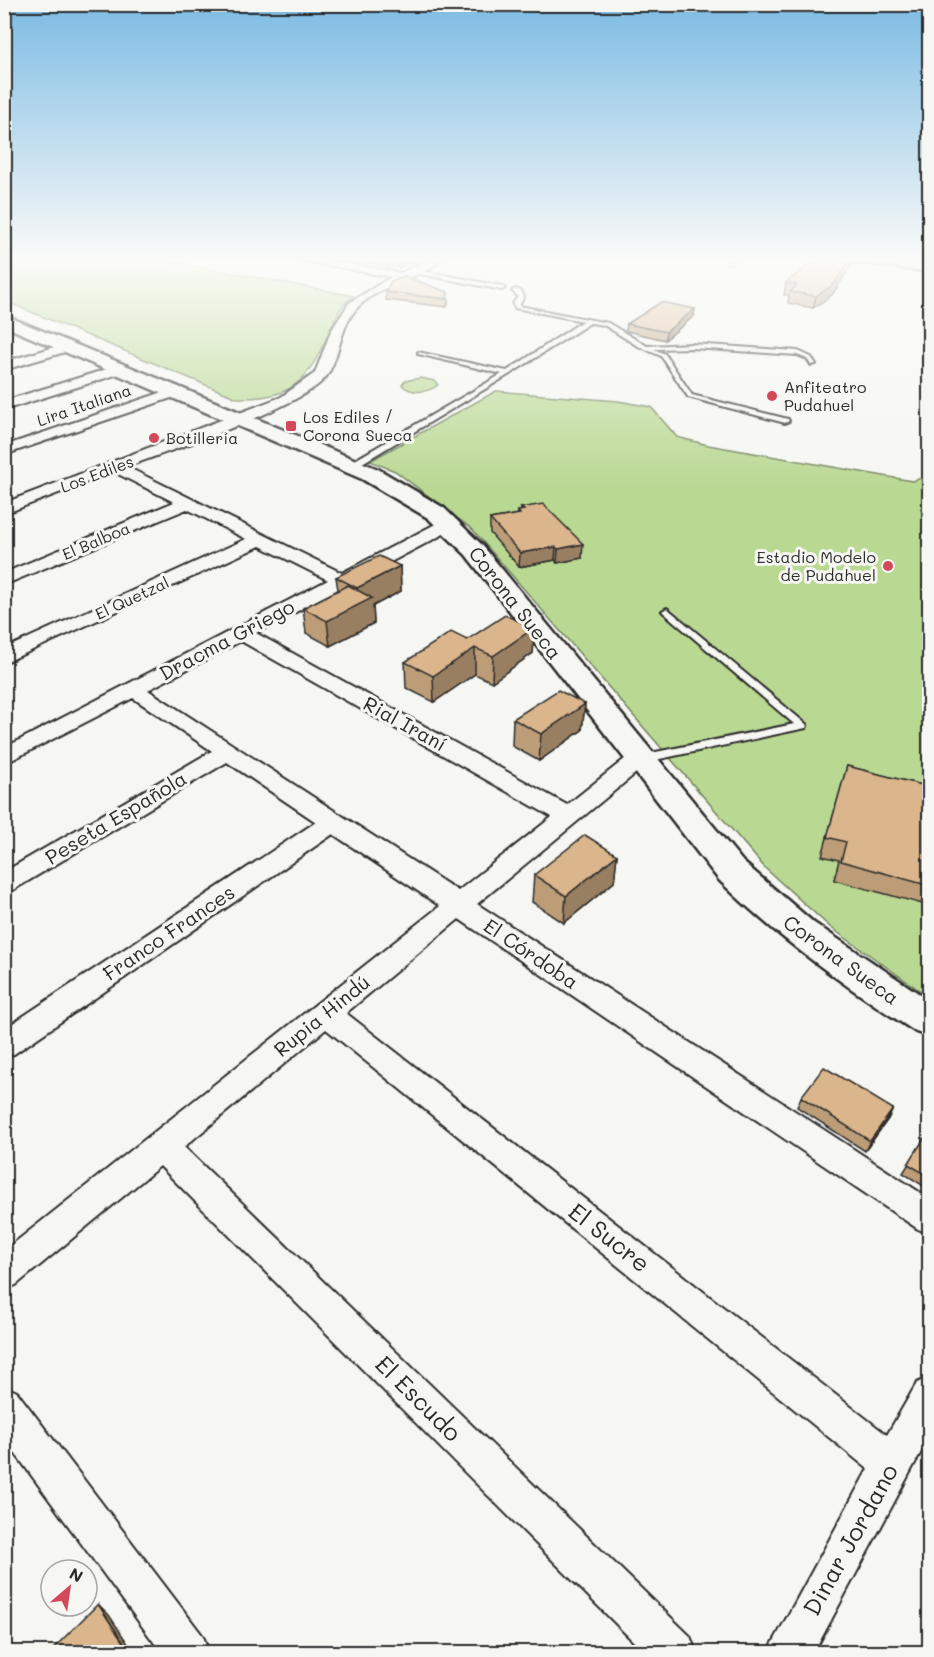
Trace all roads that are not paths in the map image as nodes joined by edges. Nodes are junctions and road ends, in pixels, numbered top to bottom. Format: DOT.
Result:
graph roads {
  1 [pos="38,334"];
  2 [pos="338,334"];
  3 [pos="567,334"];
  4 [pos="624,334"];
  5 [pos="68,347"];
  6 [pos="645,347"];
  7 [pos="420,353"];
  8 [pos="813,364"];
  9 [pos="4,366"];
  10 [pos="120,369"];
  11 [pos="508,373"];
  12 [pos="175,392"];
  13 [pos="4,406"];
  14 [pos="240,420"];
  15 [pos="785,421"];
  16 [pos="4,451"];
  17 [pos="351,466"];
  18 [pos="116,467"];
  19 [pos="187,503"];
  20 [pos="4,509"];
  21 [pos="449,524"];
  22 [pos="260,539"];
  23 [pos="4,580"];
  24 [pos="342,580"];
  25 [pos="667,611"];
  26 [pos="242,633"];
  27 [pos="4,657"];
  28 [pos="134,689"];
  29 [pos="227,752"];
  30 [pos="4,757"];
  31 [pos="639,759"];
  32 [pos="569,816"];
  33 [pos="333,822"];
  34 [pos="4,884"];
  35 [pos="458,905"];
  36 [pos="326,1013"];
  37 [pos="930,1021"];
  38 [pos="4,1044"];
  39 [pos="161,1146"];
  40 [pos="930,1218"];
  41 [pos="4,1273"];
  42 [pos="930,1396"];
  43 [pos="4,1405"];
  44 [pos="892,1464"];
  45 [pos="187,1653"];
  46 [pos="674,1653"];
  47 [pos="790,1653"];
  1 -- 5 [label="street, Corona Sueca"];
  2 -- 14 [label="street, Los Ediles"];
  3 -- 11 [label="lane"];
  4 -- 6 [label="lane"];
  5 -- 9 [label="street"];
  5 -- 10 [label="street, Corona Sueca"];
  6 -- 8 [label="lane"];
  6 -- 15 [label="lane"];
  7 -- 11 [label="lane"];
  10 -- 12 [label="street, Corona Sueca"];
  10 -- 13 [label="street"];
  11 -- 17 [label="lane"];
  12 -- 14 [label="street, Corona Sueca"];
  12 -- 16 [label="street, Lira Italiana"];
  14 -- 17 [label="street, Corona Sueca"];
  14 -- 18 [label="street, Los Ediles"];
  17 -- 21 [label="street, Corona Sueca"];
  18 -- 19 [label="street"];
  18 -- 20 [label="street, Los Ediles"];
  19 -- 22 [label="street"];
  19 -- 23 [label="street, El Balboa"];
  21 -- 24 [label="street, Dracma Griego"];
  21 -- 31 [label="street, Corona Sueca"];
  22 -- 24 [label="street"];
  22 -- 27 [label="street, El Quetzal"];
  24 -- 26 [label="street, Dracma Griego"];
  25 -- 31 [label="lane"];
  26 -- 28 [label="street, Dracma Griego"];
  26 -- 32 [label="street, Rial Iraní"];
  28 -- 29 [label="street, El Córdoba"];
  28 -- 30 [label="street, Dracma Griego"];
  29 -- 33 [label="street, El Córdoba"];
  29 -- 34 [label="street, Peseta Española"];
  31 -- 32 [label="street, Rupia Hindú"];
  31 -- 37 [label="street, Corona Sueca"];
  32 -- 35 [label="street, Rupia Hindú"];
  33 -- 35 [label="street, El Córdoba"];
  33 -- 38 [label="street, Franco Frances"];
  35 -- 36 [label="street, Rupia Hindú"];
  35 -- 40 [label="street, El Córdoba"];
  36 -- 39 [label="street, Rupia Hindú"];
  36 -- 44 [label="street, El Sucre"];
  39 -- 41 [label="street, Rupia Hindú"];
  39 -- 46 [label="street, El Escudo"];
  42 -- 44 [label="street, Dinar Jordano"];
  43 -- 45 [label="street"];
  44 -- 47 [label="street, Dinar Jordano"];
}
